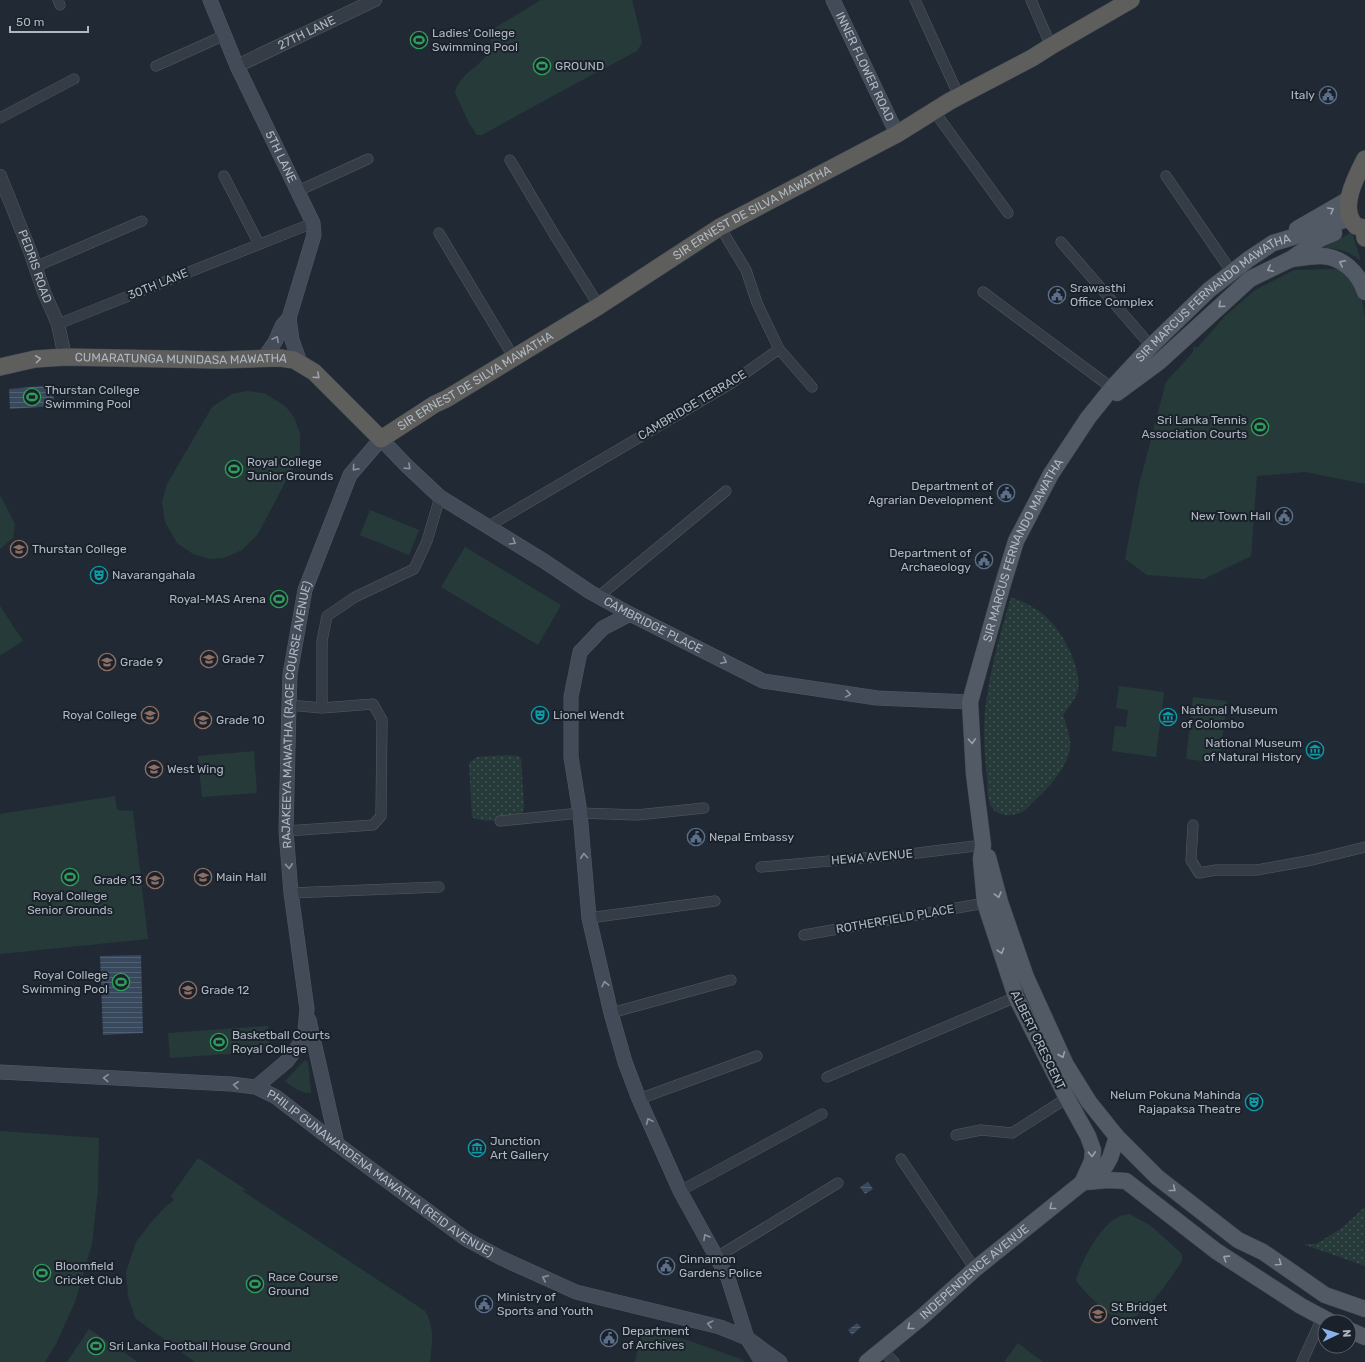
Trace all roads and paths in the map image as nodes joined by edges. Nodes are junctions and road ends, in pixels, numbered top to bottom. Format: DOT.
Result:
graph roads {
  1 [pos="210,0"];
  2 [pos="375,0"];
  3 [pos="833,0"];
  4 [pos="915,0"];
  5 [pos="1031,0"];
  6 [pos="1131,0"];
  7 [pos="225,34"];
  8 [pos="1051,46"];
  9 [pos="156,66"];
  10 [pos="237,66"];
  11 [pos="74,79"];
  12 [pos="959,96"];
  13 [pos="934,111"];
  14 [pos="0,118"];
  15 [pos="897,134"];
  16 [pos="368,159"];
  17 [pos="1365,159"];
  18 [pos="510,160"];
  19 [pos="0,176"];
  20 [pos="224,176"];
  21 [pos="1166,176"];
  22 [pos="298,192"];
  23 [pos="1349,199"];
  24 [pos="1008,213"];
  25 [pos="142,221"];
  26 [pos="313,223"];
  27 [pos="720,227"];
  28 [pos="1359,227"];
  29 [pos="439,233"];
  30 [pos="1061,242"];
  31 [pos="1273,243"];
  32 [pos="259,244"];
  33 [pos="1290,259"];
  34 [pos="35,266"];
  35 [pos="1231,271"];
  36 [pos="983,292"];
  37 [pos="1365,292"];
  38 [pos="599,306"];
  39 [pos="289,318"];
  40 [pos="58,324"];
  41 [pos="1151,346"];
  42 [pos="779,349"];
  43 [pos="65,357"];
  44 [pos="514,358"];
  45 [pos="263,359"];
  46 [pos="301,365"];
  47 [pos="0,367"];
  48 [pos="812,387"];
  49 [pos="1112,388"];
  50 [pos="1097,408"];
  51 [pos="381,439"];
  52 [pos="726,491"];
  53 [pos="440,497"];
  54 [pos="487,527"];
  55 [pos="598,597"];
  56 [pos="630,614"];
  57 [pos="970,702"];
  58 [pos="289,705"];
  59 [pos="322,708"];
  60 [pos="704,808"];
  61 [pos="580,813"];
  62 [pos="500,821"];
  63 [pos="1193,825"];
  64 [pos="286,831"];
  65 [pos="982,845"];
  66 [pos="1365,847"];
  67 [pos="761,867"];
  68 [pos="439,887"];
  69 [pos="291,893"];
  70 [pos="715,901"];
  71 [pos="985,903"];
  72 [pos="589,918"];
  73 [pos="804,935"];
  74 [pos="731,980"];
  75 [pos="1016,997"];
  76 [pos="306,1009"];
  77 [pos="611,1013"];
  78 [pos="1027,1019"];
  79 [pos="1049,1028"];
  80 [pos="757,1056"];
  81 [pos="3,1075"];
  82 [pos="827,1077"];
  83 [pos="256,1087"];
  84 [pos="1067,1098"];
  85 [pos="639,1099"];
  86 [pos="822,1114"];
  87 [pos="956,1135"];
  88 [pos="1117,1137"];
  89 [pos="337,1144"];
  90 [pos="901,1159"];
  91 [pos="1144,1163"];
  92 [pos="1126,1181"];
  93 [pos="838,1182"];
  94 [pos="1082,1183"];
  95 [pos="680,1191"];
  96 [pos="717,1257"];
  97 [pos="976,1269"];
  98 [pos="1365,1308"];
  99 [pos="1317,1315"];
  100 [pos="1317,1337"];
  101 [pos="747,1338"];
  102 [pos="882,1350"];
  103 [pos="762,1362"];
  104 [pos="780,1362"];
  105 [pos="867,1362"];
  106 [pos="894,1362"];
  107 [pos="1302,1362"];
  1 -- 7 [label="main road, 5TH LANE"];
  2 -- 10 [label="street, 27TH LANE"];
  3 -- 15 [label="main road, INNER FLOWER ROAD"];
  4 -- 12 [label="street"];
  5 -- 8 [label="street"];
  6 -- 8 [label="highway, SIR ERNEST DE SILVA MAWATHA"];
  7 -- 9 [label="street"];
  7 -- 10 [label="main road, 5TH LANE"];
  8 -- 12 [label="highway, SIR ERNEST DE SILVA MAWATHA"];
  10 -- 22 [label="main road, 5TH LANE"];
  11 -- 14 [label="street"];
  12 -- 13 [label="highway, SIR ERNEST DE SILVA MAWATHA"];
  13 -- 15 [label="highway, SIR ERNEST DE SILVA MAWATHA"];
  13 -- 24 [label="street"];
  15 -- 27 [label="highway, SIR ERNEST DE SILVA MAWATHA"];
  16 -- 22 [label="street"];
  17 -- 23 [label="highway"];
  18 -- 38 [label="street"];
  19 -- 34 [label="street, PEDRIS ROAD"];
  20 -- 32 [label="street"];
  21 -- 35 [label="street"];
  22 -- 26 [label="main road, 5TH LANE"];
  23 -- 28 [label="highway"];
  31 -- 23 [label="main road, one-way"];
  25 -- 34 [label="street"];
  26 -- 32 [label="street, 30TH LANE"];
  26 -- 39 [label="main road, 5TH LANE"];
  27 -- 38 [label="highway, SIR ERNEST DE SILVA MAWATHA"];
  27 -- 42 [label="street"];
  28 -- 31 [label="main road, SIR MARCUS FERNANDO MAWATHA"];
  28 -- 33 [label="main road, SIR MARCUS FERNANDO MAWATHA"];
  29 -- 44 [label="street"];
  30 -- 41 [label="street"];
  31 -- 35 [label="main road, SIR MARCUS FERNANDO MAWATHA"];
  32 -- 40 [label="street, 30TH LANE"];
  37 -- 33 [label="main road, one-way"];
  33 -- 50 [label="main road, SIR MARCUS FERNANDO MAWATHA, one-way"];
  34 -- 40 [label="street, PEDRIS ROAD"];
  35 -- 41 [label="main road, SIR MARCUS FERNANDO MAWATHA"];
  36 -- 49 [label="street"];
  38 -- 44 [label="highway, SIR ERNEST DE SILVA MAWATHA"];
  45 -- 39 [label="main road, 5TH LANE, one-way"];
  39 -- 46 [label="main road, 5TH LANE"];
  40 -- 43 [label="street, PEDRIS ROAD"];
  41 -- 49 [label="main road, SIR MARCUS FERNANDO MAWATHA"];
  42 -- 48 [label="street"];
  42 -- 54 [label="street, CAMBRIDGE TERRACE"];
  43 -- 45 [label="highway, CUMARATUNGA MUNIDASA MAWATHA"];
  47 -- 43 [label="highway, CUMARATUNGA MUNIDASA MAWATHA, one-way"];
  44 -- 51 [label="highway, SIR ERNEST DE SILVA MAWATHA"];
  45 -- 46 [label="highway, CUMARATUNGA MUNIDASA MAWATHA"];
  46 -- 51 [label="highway, CUMARATUNGA MUNIDASA MAWATHA, one-way"];
  49 -- 50 [label="main road, SIR MARCUS FERNANDO MAWATHA"];
  50 -- 57 [label="main road, SIR MARCUS FERNANDO MAWATHA"];
  51 -- 53 [label="main road, CAMBRIDGE PLACE, one-way"];
  51 -- 58 [label="main road, RAJAKEEYA MAWATHA (RACE COURSE AVENUE), one-way"];
  52 -- 55 [label="street"];
  53 -- 54 [label="main road, CAMBRIDGE PLACE"];
  53 -- 59 [label="street"];
  54 -- 55 [label="main road, CAMBRIDGE PLACE, one-way"];
  55 -- 56 [label="main road, CAMBRIDGE PLACE"];
  56 -- 57 [label="main road, CAMBRIDGE PLACE, one-way"];
  56 -- 61 [label="main road"];
  57 -- 65 [label="main road, ALBERT CRESCENT, one-way"];
  58 -- 59 [label="street"];
  58 -- 64 [label="main road, RAJAKEEYA MAWATHA (RACE COURSE AVENUE)"];
  59 -- 64 [label="street"];
  60 -- 61 [label="street"];
  61 -- 62 [label="street"];
  72 -- 61 [label="main road, one-way"];
  63 -- 66 [label="street"];
  64 -- 69 [label="main road, RAJAKEEYA MAWATHA (RACE COURSE AVENUE), one-way"];
  65 -- 67 [label="street, HEWA AVENUE"];
  65 -- 71 [label="main road, ALBERT CRESCENT"];
  65 -- 79 [label="main road, ALBERT CRESCENT, one-way"];
  68 -- 69 [label="street"];
  69 -- 76 [label="main road, RAJAKEEYA MAWATHA (RACE COURSE AVENUE)"];
  70 -- 72 [label="street"];
  71 -- 73 [label="street, ROTHERFIELD PLACE"];
  71 -- 75 [label="main road, ALBERT CRESCENT, one-way"];
  77 -- 72 [label="main road, one-way"];
  74 -- 77 [label="street"];
  75 -- 78 [label="main road, ALBERT CRESCENT"];
  75 -- 82 [label="street"];
  76 -- 83 [label="main road, RAJAKEEYA MAWATHA (RACE COURSE AVENUE)"];
  76 -- 89 [label="main road, RAJAKEEYA MAWATHA (RACE COURSE AVENUE)"];
  77 -- 85 [label="main road"];
  78 -- 79 [label="main road"];
  78 -- 84 [label="main road, ALBERT CRESCENT"];
  79 -- 88 [label="main road, ALBERT CRESCENT, one-way"];
  80 -- 85 [label="street"];
  83 -- 81 [label="main road, PHILIP GUNAWARDENA MAWATHA (REID AVENUE), one-way"];
  83 -- 89 [label="main road, PHILIP GUNAWARDENA MAWATHA (REID AVENUE)"];
  84 -- 87 [label="street"];
  84 -- 94 [label="main road, ALBERT CRESCENT, one-way"];
  95 -- 85 [label="main road, one-way"];
  86 -- 95 [label="street"];
  88 -- 91 [label="main road, ALBERT CRESCENT"];
  88 -- 94 [label="main road, INDEPENDENCE AVENUE"];
  101 -- 89 [label="main road, PHILIP GUNAWARDENA MAWATHA (REID AVENUE), one-way"];
  90 -- 97 [label="street"];
  91 -- 92 [label="main road"];
  91 -- 98 [label="main road, ALBERT CRESCENT, one-way"];
  92 -- 94 [label="main road"];
  99 -- 92 [label="main road, one-way"];
  93 -- 96 [label="street"];
  94 -- 97 [label="main road, INDEPENDENCE AVENUE, one-way"];
  96 -- 95 [label="main road, one-way"];
  96 -- 101 [label="main road"];
  97 -- 102 [label="main road, INDEPENDENCE AVENUE, one-way"];
  100 -- 107 [label="street"];
  101 -- 103 [label="main road"];
  101 -- 104 [label="main road, PHILIP GUNAWARDENA MAWATHA (REID AVENUE)"];
  102 -- 105 [label="main road, INDEPENDENCE AVENUE"];
  102 -- 106 [label="street"];
}
